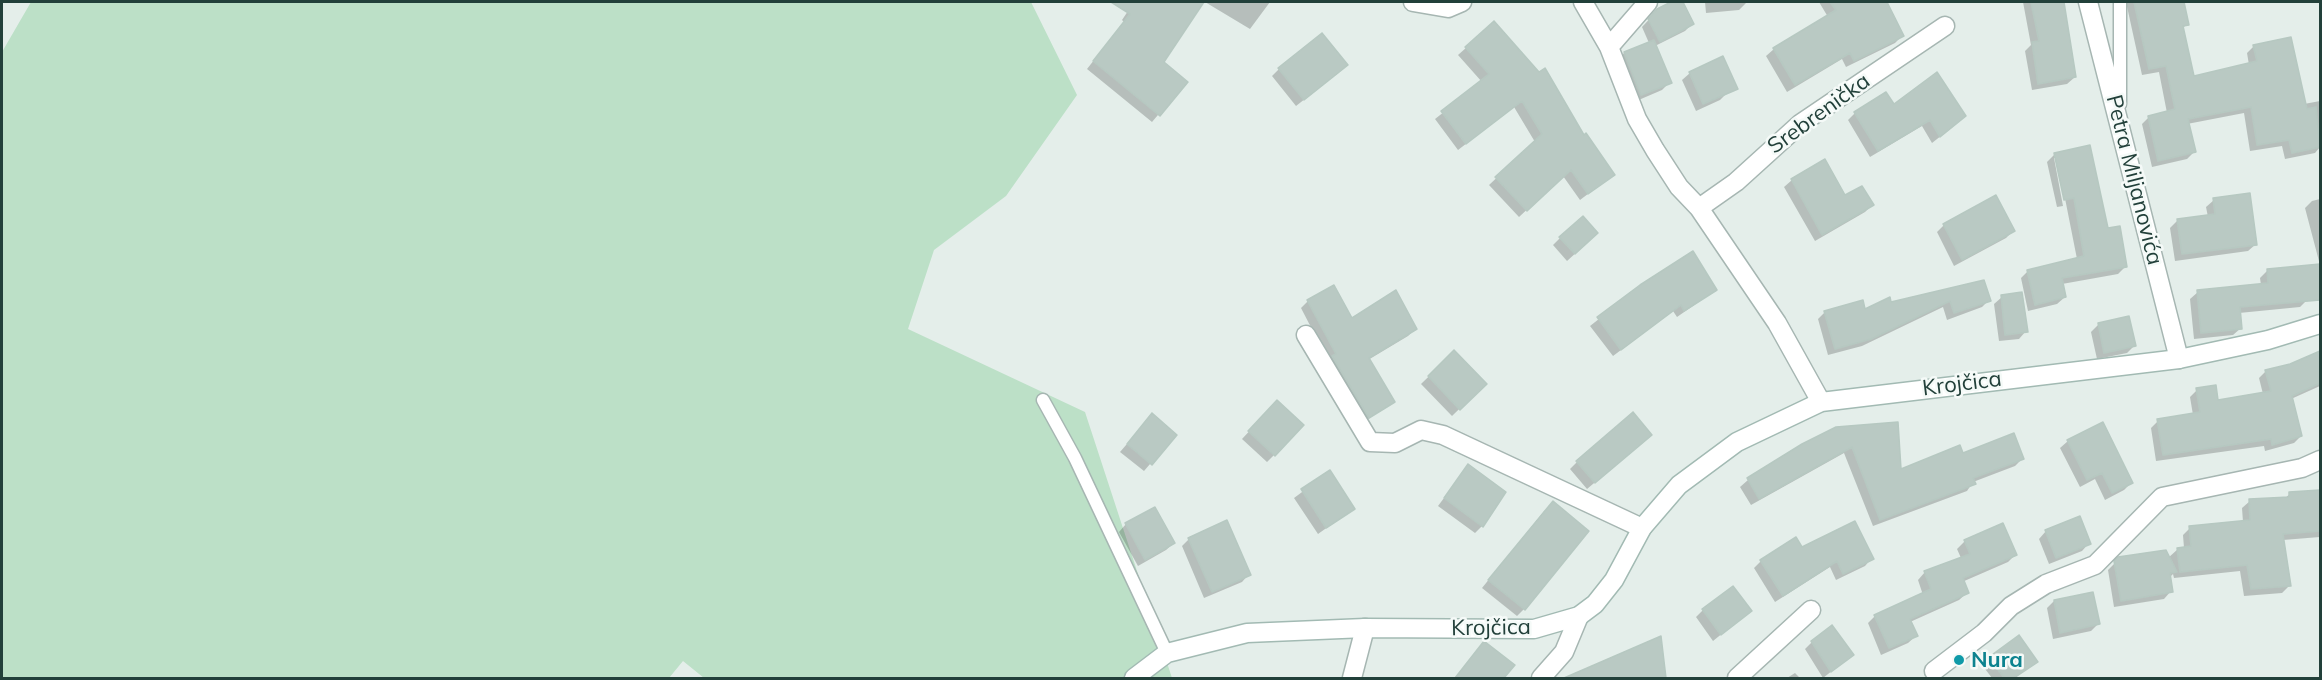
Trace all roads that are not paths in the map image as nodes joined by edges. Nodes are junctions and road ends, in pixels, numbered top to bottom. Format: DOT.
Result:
graph roads {
  1 [pos="1413,2"];
  2 [pos="1461,2"];
  3 [pos="1582,2"];
  4 [pos="1648,2"];
  5 [pos="2088,2"];
  6 [pos="2120,2"];
  7 [pos="1945,27"];
  8 [pos="1609,47"];
  9 [pos="2120,120"];
  10 [pos="1699,208"];
  11 [pos="2320,324"];
  12 [pos="1306,335"];
  13 [pos="2179,359"];
  14 [pos="1042,400"];
  15 [pos="1821,402"];
  16 [pos="2320,460"];
  17 [pos="1642,528"];
  18 [pos="1811,610"];
  19 [pos="1579,616"];
  20 [pos="1365,628"];
  21 [pos="1167,653"];
  22 [pos="1934,671"];
  23 [pos="1134,678"];
  24 [pos="1352,678"];
  25 [pos="1540,678"];
  26 [pos="1737,678"];
  1 -- 2 [label="street"];
  3 -- 8 [label="street"];
  4 -- 8 [label="street"];
  5 -- 9 [label="street, Petra Miljanovića"];
  6 -- 9 [label="lane"];
  7 -- 10 [label="street, Srebrenička"];
  8 -- 10 [label="street"];
  9 -- 13 [label="street, Petra Miljanovića"];
  10 -- 15 [label="street"];
  11 -- 13 [label="street, Krojčica"];
  12 -- 17 [label="street"];
  13 -- 15 [label="street, Krojčica"];
  14 -- 21 [label="lane"];
  15 -- 17 [label="street, Krojčica"];
  16 -- 22 [label="street"];
  17 -- 19 [label="street, Krojčica"];
  18 -- 26 [label="street"];
  19 -- 20 [label="street, Krojčica"];
  19 -- 25 [label="street"];
  20 -- 21 [label="street, Krojčica"];
  20 -- 24 [label="street"];
  21 -- 23 [label="street, Krojčica"];
}
